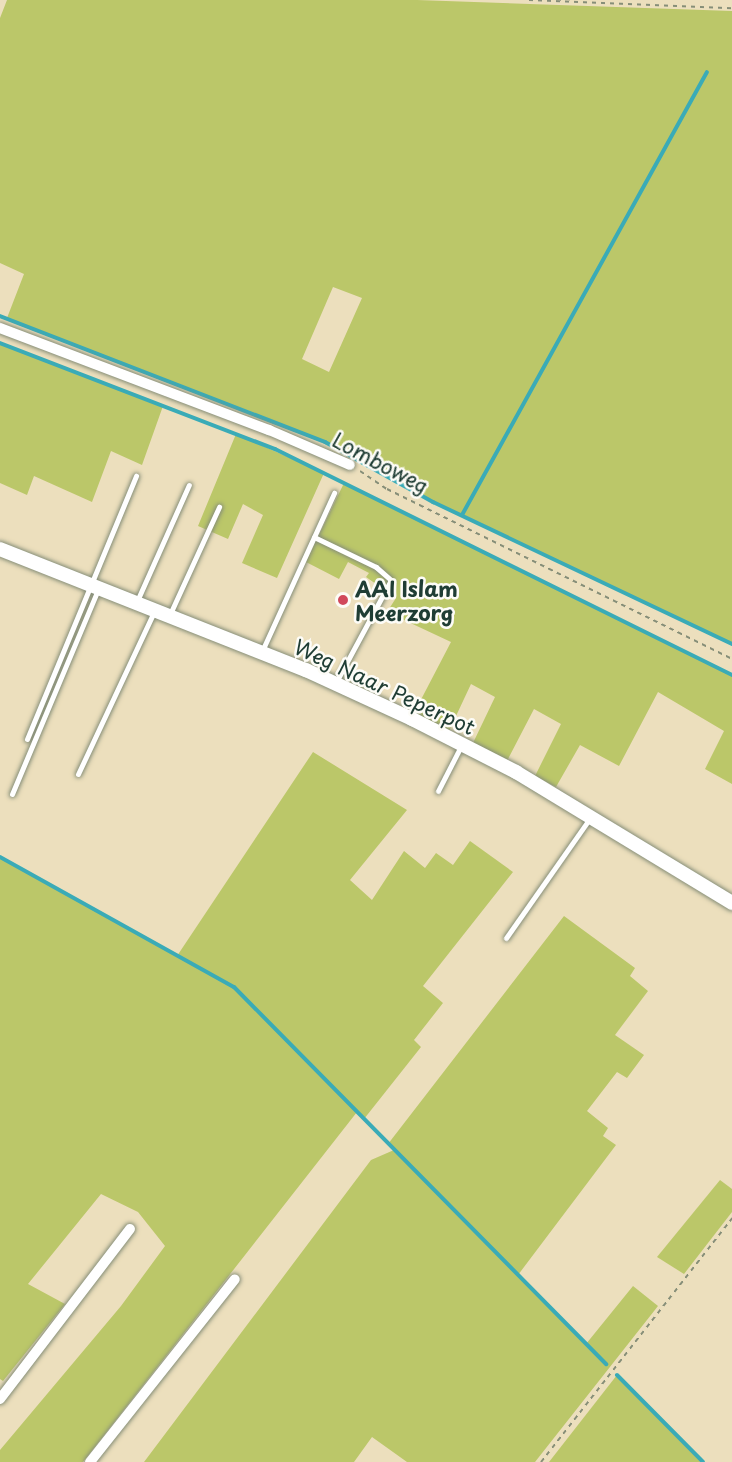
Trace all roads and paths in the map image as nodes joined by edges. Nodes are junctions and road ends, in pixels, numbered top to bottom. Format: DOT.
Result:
graph roads {
  1 [pos="529,0"];
  2 [pos="732,8"];
  3 [pos="0,328"];
  4 [pos="350,465"];
  5 [pos="136,476"];
  6 [pos="189,485"];
  7 [pos="334,493"];
  8 [pos="219,507"];
  9 [pos="314,537"];
  10 [pos="0,549"];
  11 [pos="95,586"];
  12 [pos="136,603"];
  13 [pos="155,610"];
  14 [pos="169,616"];
  15 [pos="262,653"];
  16 [pos="732,659"];
  17 [pos="335,683"];
  18 [pos="27,739"];
  19 [pos="462,744"];
  20 [pos="78,774"];
  21 [pos="438,791"];
  22 [pos="12,794"];
  23 [pos="591,817"];
  24 [pos="730,897"];
  25 [pos="506,938"];
  26 [pos="732,1218"];
  27 [pos="130,1229"];
  28 [pos="235,1279"];
  29 [pos="0,1400"];
  30 [pos="90,1462"];
  31 [pos="541,1462"];
  1 -- 2 [label="path"];
  3 -- 4 [label="street, Lomboweg"];
  4 -- 16 [label="path, Lomboweg"];
  5 -- 11 [label="lane"];
  6 -- 12 [label="lane"];
  7 -- 9 [label="lane"];
  8 -- 14 [label="lane"];
  9 -- 15 [label="lane"];
  9 -- 17 [label="lane"];
  10 -- 11 [label="street, Weg Naar Peperpot"];
  11 -- 12 [label="street, Weg Naar Peperpot"];
  11 -- 18 [label="lane"];
  11 -- 22 [label="lane"];
  12 -- 13 [label="street, Weg Naar Peperpot"];
  13 -- 14 [label="street, Weg Naar Peperpot"];
  13 -- 20 [label="lane"];
  14 -- 15 [label="street, Weg Naar Peperpot"];
  15 -- 17 [label="street, Weg Naar Peperpot"];
  17 -- 19 [label="street, Weg Naar Peperpot"];
  19 -- 21 [label="lane"];
  19 -- 23 [label="street, Weg Naar Peperpot"];
  23 -- 24 [label="street, Weg Naar Peperpot"];
  23 -- 25 [label="lane"];
  26 -- 31 [label="path"];
  27 -- 29 [label="street"];
  28 -- 30 [label="street"];
}
